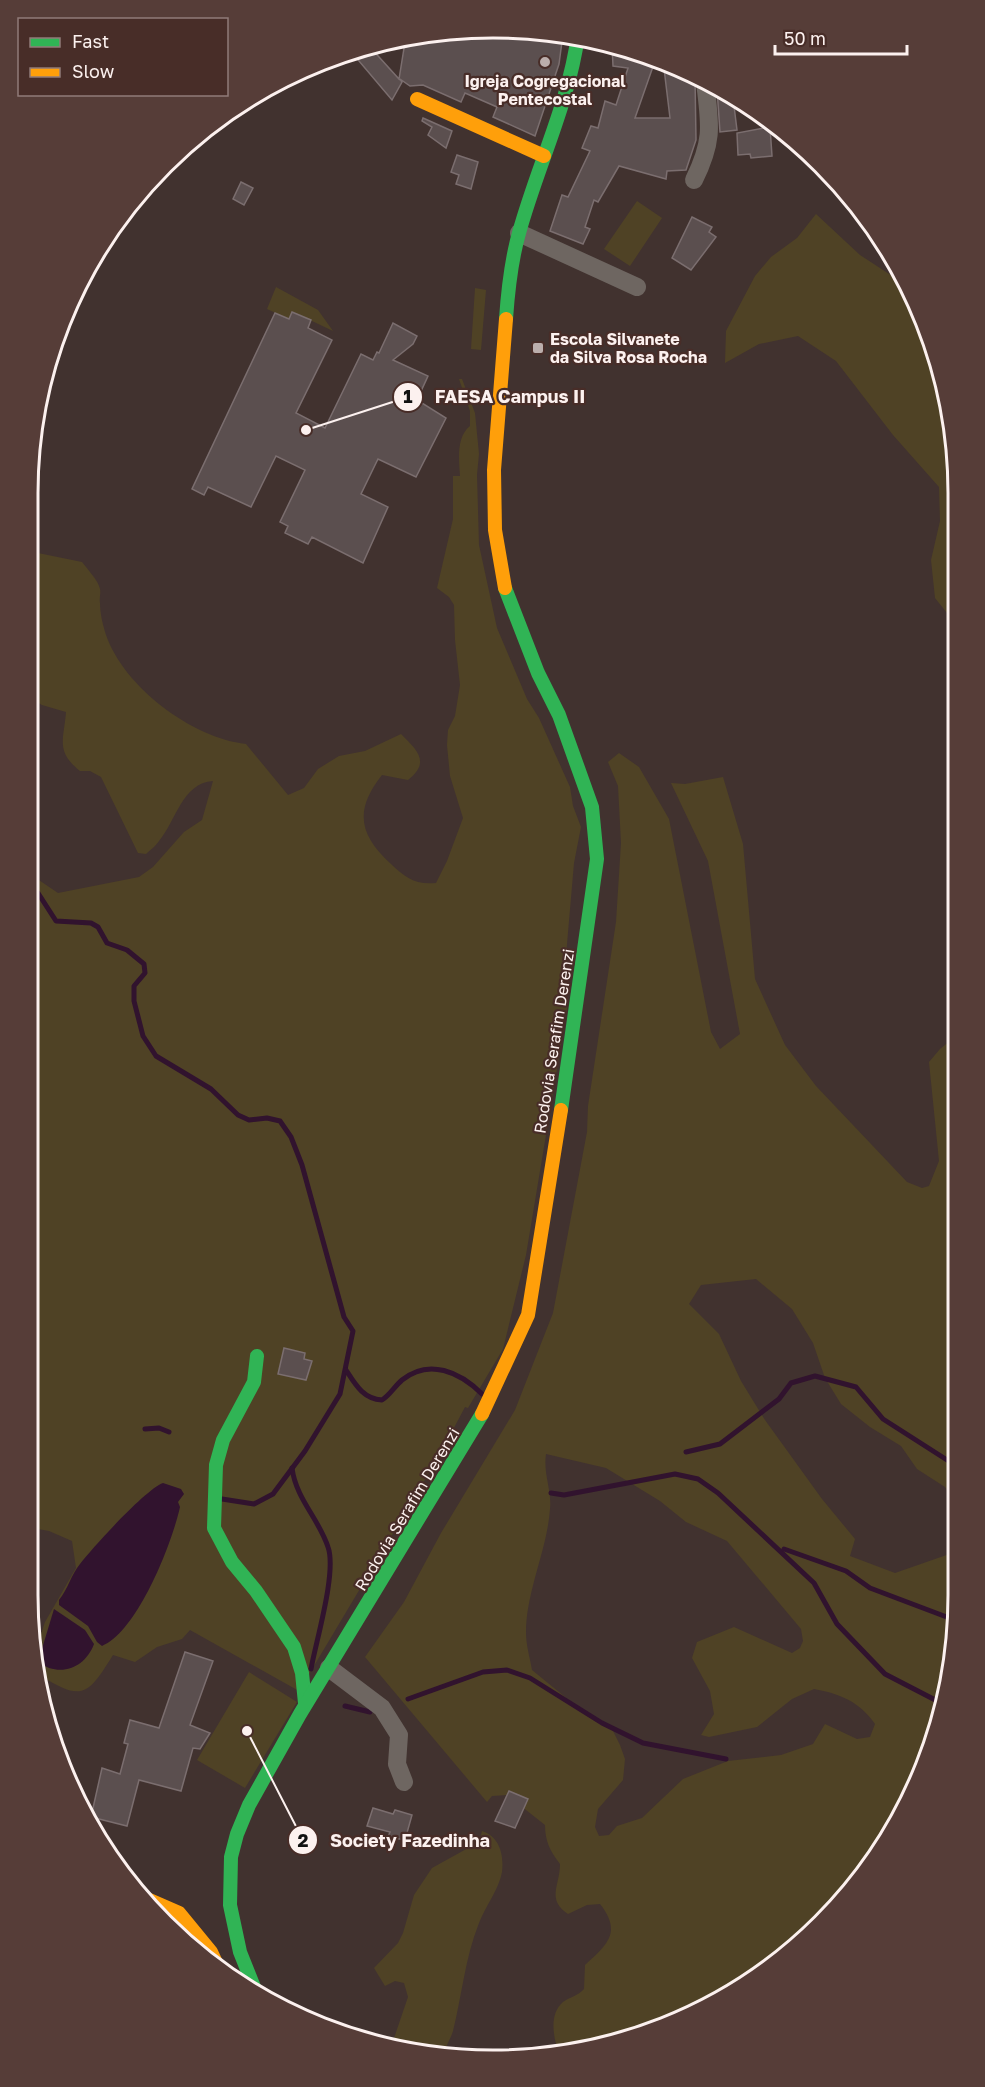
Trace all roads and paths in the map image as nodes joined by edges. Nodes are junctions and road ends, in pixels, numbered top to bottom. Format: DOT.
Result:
graph roads {
  1 [pos="577,45"];
  2 [pos="706,90"];
  3 [pos="417,99"];
  4 [pos="544,156"];
  5 [pos="694,180"];
  6 [pos="519,233"];
  7 [pos="637,287"];
  8 [pos="257,1356"];
  9 [pos="329,1668"];
  10 [pos="305,1703"];
  11 [pos="404,1782"];
  12 [pos="160,1904"];
  13 [pos="209,1950"];
  14 [pos="251,1980"];
  1 -- 4 [label="main road, Rodovia Serafim Derenzi"];
  2 -- 5 [label="street"];
  3 -- 4 [label="main road"];
  4 -- 6 [label="main road, Rodovia Serafim Derenzi"];
  6 -- 7 [label="street"];
  6 -- 9 [label="main road, Rodovia Serafim Derenzi"];
  8 -- 10 [label="main road"];
  9 -- 10 [label="main road, Rodovia Serafim Derenzi"];
  9 -- 11 [label="street"];
  10 -- 14 [label="main road, Rodovia Serafim Derenzi"];
  12 -- 13 [label="main road"];
}
